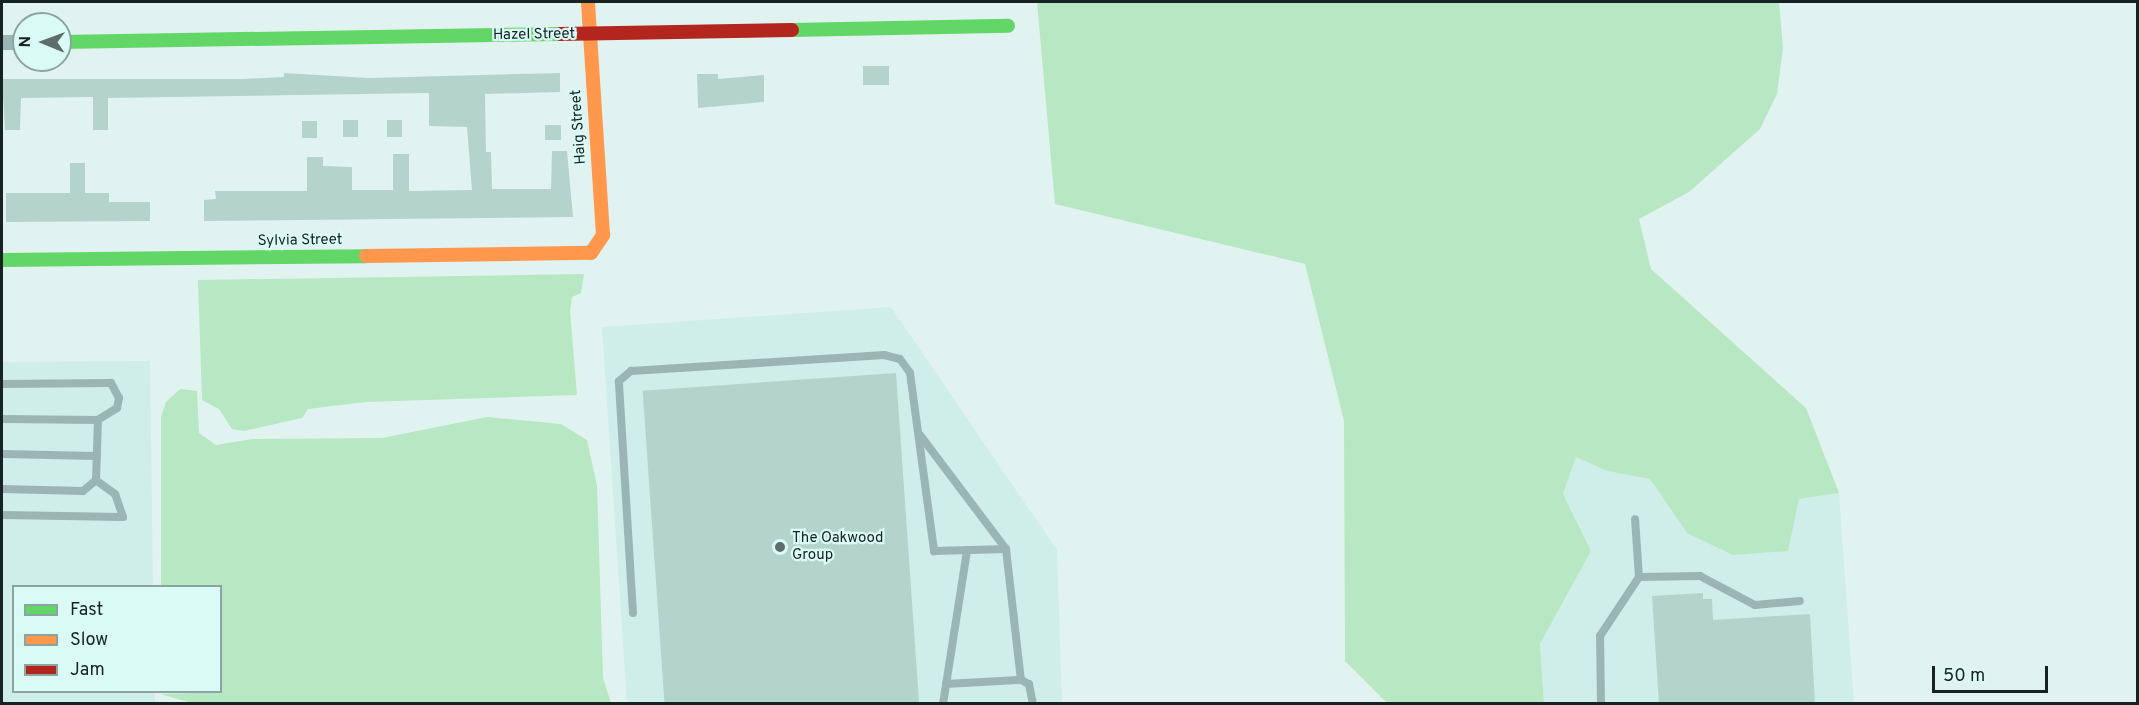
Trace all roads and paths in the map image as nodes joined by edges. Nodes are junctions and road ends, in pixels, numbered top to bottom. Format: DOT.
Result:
graph roads {
  1 [pos="588,2"];
  2 [pos="1008,26"];
  3 [pos="590,34"];
  4 [pos="72,42"];
  5 [pos="597,249"];
  6 [pos="2,261"];
  7 [pos="2,384"];
  8 [pos="2,419"];
  9 [pos="98,420"];
  10 [pos="919,434"];
  11 [pos="2,454"];
  12 [pos="97,456"];
  13 [pos="96,480"];
  14 [pos="2,489"];
  15 [pos="2,515"];
  16 [pos="1635,519"];
  17 [pos="1006,549"];
  18 [pos="967,550"];
  19 [pos="1640,577"];
  20 [pos="1800,601"];
  21 [pos="633,612"];
  22 [pos="1021,680"];
  23 [pos="946,684"];
  24 [pos="943,704"];
  25 [pos="1033,704"];
  26 [pos="1601,704"];
  1 -- 3 [label="street, Haig Street"];
  2 -- 3 [label="street, Hazel Street"];
  3 -- 4 [label="street, Hazel Street"];
  3 -- 5 [label="street, Haig Street"];
  5 -- 6 [label="street, Sylvia Street"];
  7 -- 9 [label="lane"];
  8 -- 9 [label="lane"];
  9 -- 12 [label="lane"];
  10 -- 17 [label="lane"];
  10 -- 18 [label="lane"];
  10 -- 21 [label="lane"];
  11 -- 12 [label="lane"];
  12 -- 13 [label="lane"];
  13 -- 14 [label="lane"];
  13 -- 15 [label="lane"];
  16 -- 19 [label="lane"];
  17 -- 18 [label="lane"];
  17 -- 22 [label="lane"];
  18 -- 23 [label="lane"];
  19 -- 20 [label="lane"];
  19 -- 26 [label="lane"];
  22 -- 23 [label="lane"];
  22 -- 25 [label="lane"];
  23 -- 24 [label="lane"];
}
